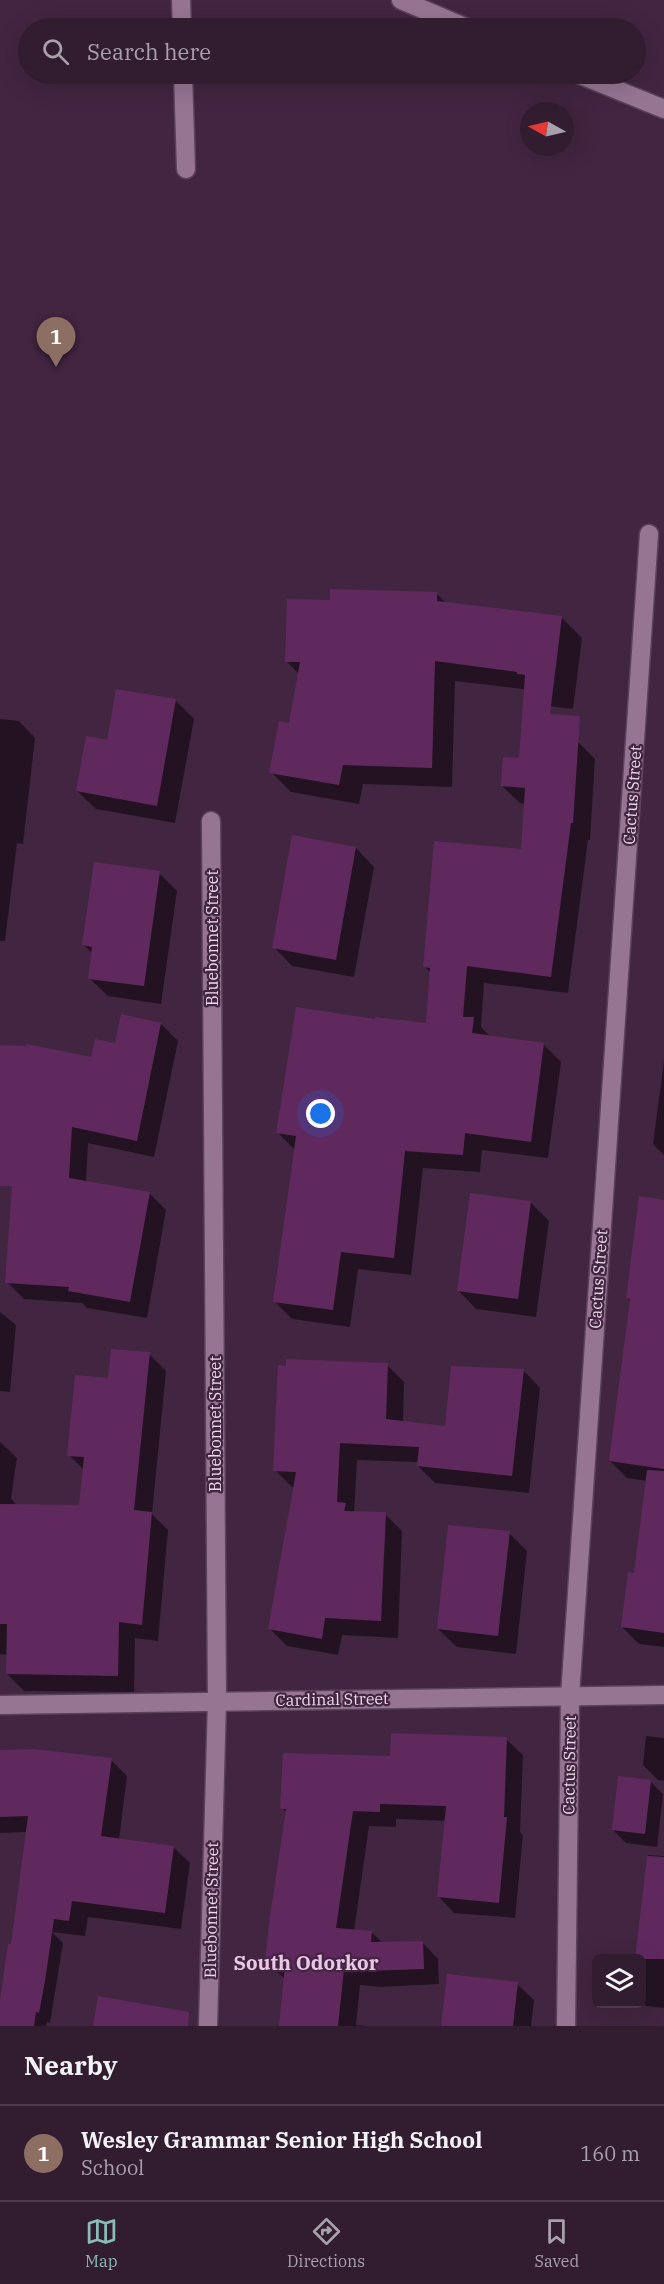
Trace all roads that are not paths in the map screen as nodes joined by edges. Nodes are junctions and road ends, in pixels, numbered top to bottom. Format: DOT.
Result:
graph roads {
  1 [pos="181,0"];
  2 [pos="401,0"];
  3 [pos="182,18"];
  4 [pos="443,18"];
  5 [pos="183,84"];
  6 [pos="603,84"];
  7 [pos="664,109"];
  8 [pos="186,169"];
  9 [pos="650,534"];
  10 [pos="211,821"];
  11 [pos="664,1695"];
  12 [pos="570,1696"];
  13 [pos="217,1701"];
  14 [pos="0,1705"];
  15 [pos="208,2026"];
  16 [pos="566,2026"];
  1 -- 3 [label="street"];
  2 -- 4 [label="street"];
  5 -- 8 [label="street"];
  6 -- 7 [label="street"];
  9 -- 12 [label="street, Cactus Street"];
  10 -- 13 [label="street, Bluebonnet Street"];
  11 -- 12 [label="street, Cardinal Street"];
  12 -- 13 [label="street, Cardinal Street"];
  12 -- 16 [label="street, Cactus Street"];
  13 -- 14 [label="street, Cardinal Street"];
  13 -- 15 [label="street, Bluebonnet Street"];
}
